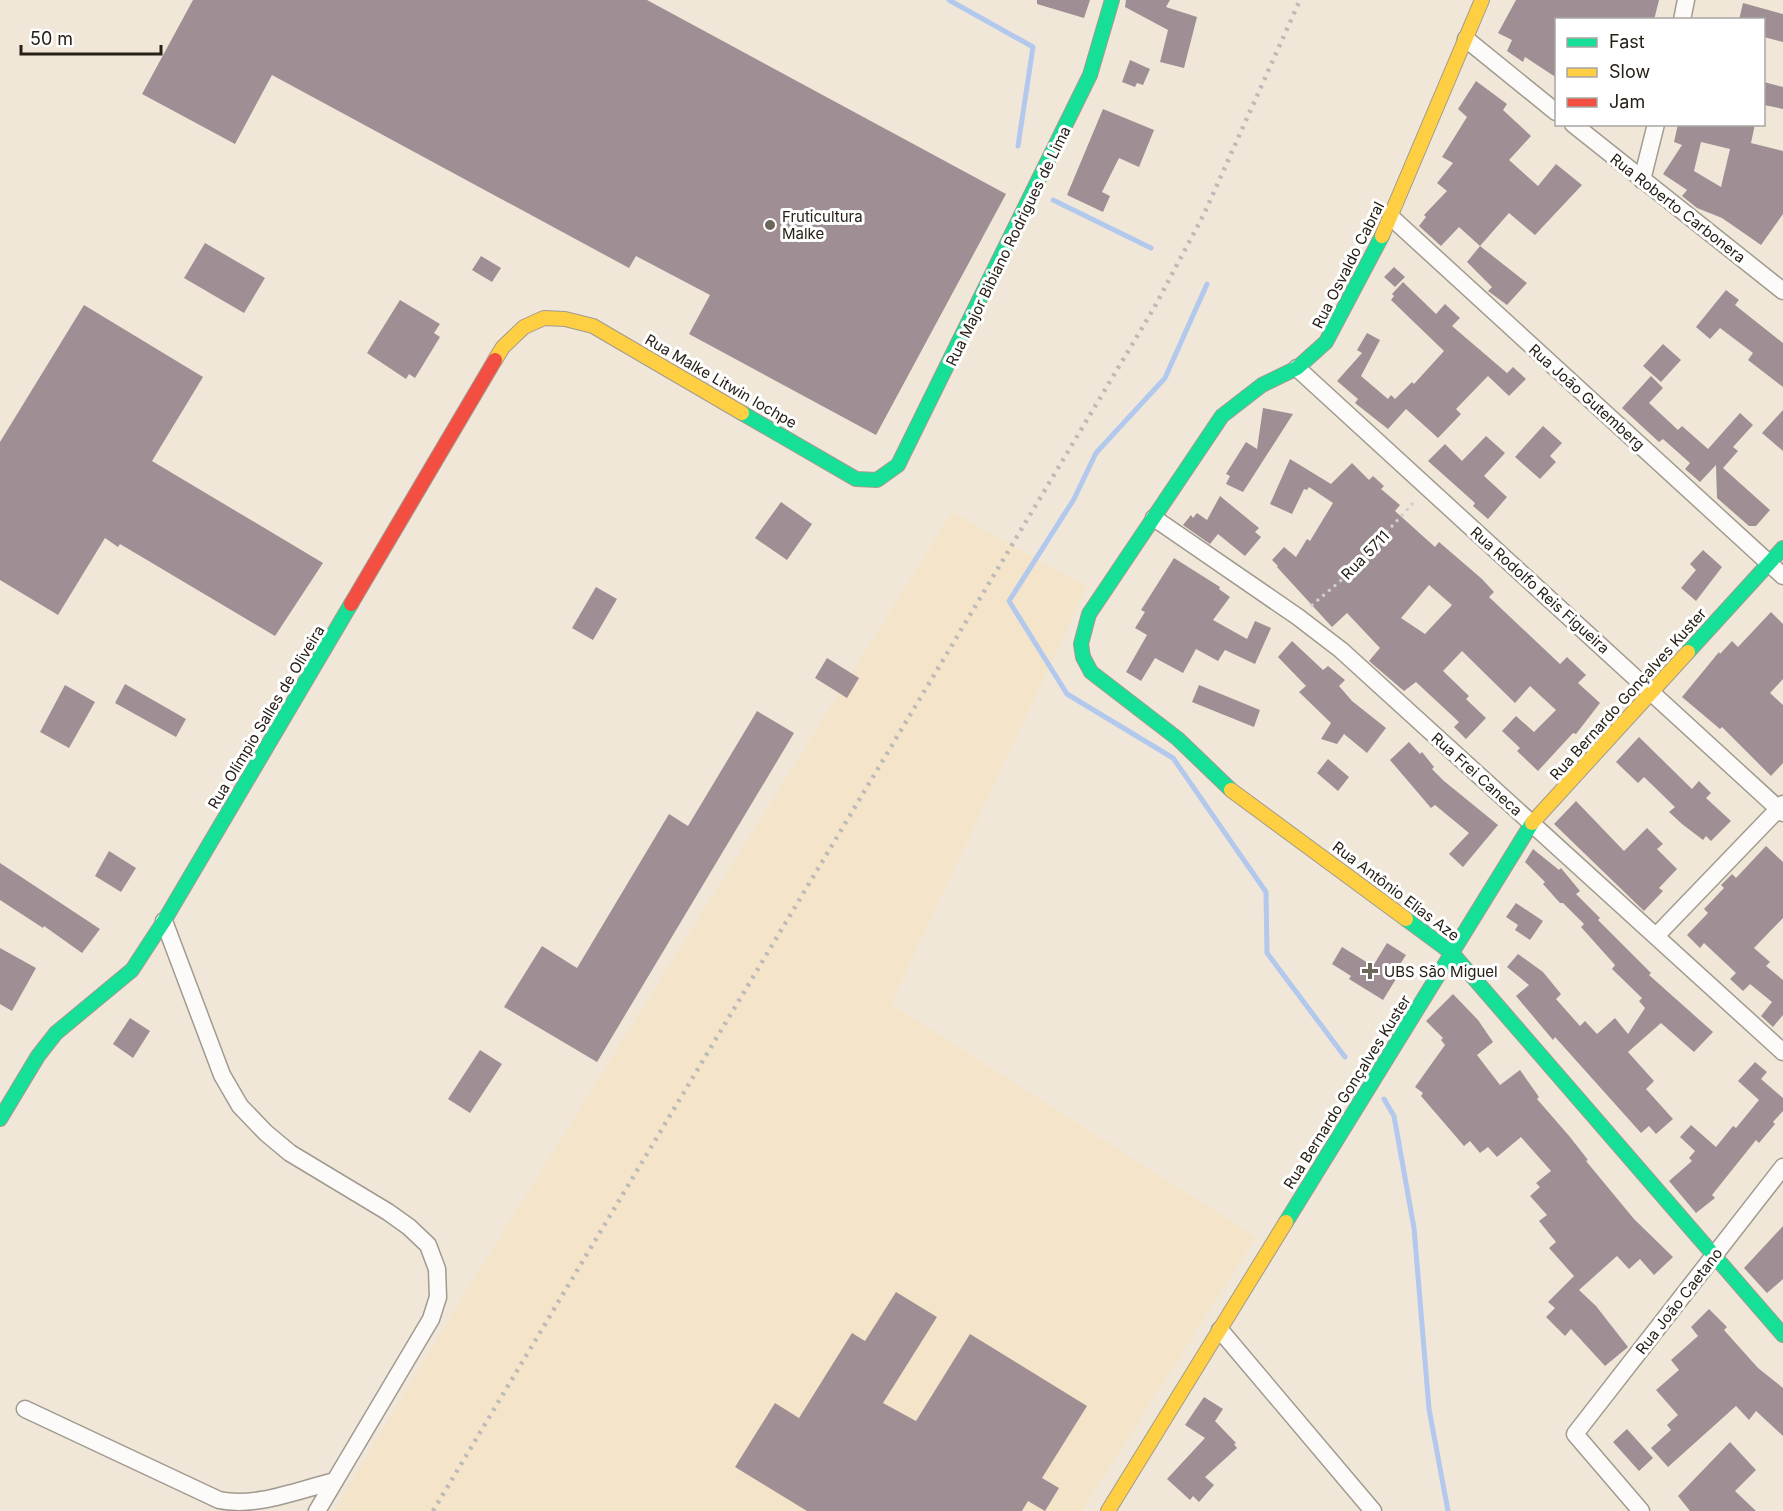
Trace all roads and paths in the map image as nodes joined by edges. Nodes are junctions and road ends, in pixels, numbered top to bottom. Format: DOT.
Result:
graph roads {
  1 [pos="1112,0"];
  2 [pos="1482,0"];
  3 [pos="1686,0"];
  4 [pos="1682,18"];
  5 [pos="1466,39"];
  6 [pos="1555,110"];
  7 [pos="1575,126"];
  8 [pos="1656,126"];
  9 [pos="1642,180"];
  10 [pos="1392,218"];
  11 [pos="1783,291"];
  12 [pos="541,318"];
  13 [pos="1297,368"];
  14 [pos="881,480"];
  15 [pos="1428,488"];
  16 [pos="1154,518"];
  17 [pos="1783,549"];
  18 [pos="1769,563"];
  19 [pos="1783,576"];
  20 [pos="1298,616"];
  21 [pos="1079,644"];
  22 [pos="1651,692"];
  23 [pos="1781,808"];
  24 [pos="1532,823"];
  25 [pos="164,921"];
  26 [pos="1656,936"];
  27 [pos="1452,953"];
  28 [pos="1783,1052"];
  29 [pos="0,1119"];
  30 [pos="1783,1167"];
  31 [pos="1714,1256"];
  32 [pos="1220,1330"];
  33 [pos="1783,1335"];
  34 [pos="25,1409"];
  35 [pos="335,1481"];
  36 [pos="317,1511"];
  37 [pos="1108,1511"];
  38 [pos="1373,1511"];
  39 [pos="1641,1511"];
  1 -- 14 [label="street, Rua Major Bibiano Rodrigues de Lima"];
  2 -- 5 [label="street, Rua Osvaldo Cabral"];
  3 -- 4 [label="street"];
  5 -- 6 [label="street"];
  5 -- 10 [label="street, Rua Osvaldo Cabral"];
  7 -- 9 [label="street, Rua Roberto Carbonera"];
  8 -- 9 [label="street"];
  9 -- 11 [label="street, Rua Roberto Carbonera"];
  10 -- 13 [label="street, Rua Osvaldo Cabral"];
  10 -- 18 [label="street, Rua João Gutemberg"];
  12 -- 14 [label="street, Rua Malke Litwin Iochpe"];
  12 -- 25 [label="street, Rua Olímpio Salles de Oliveira"];
  13 -- 15 [label="street, Rua Rodolfo Reis Figueira"];
  13 -- 16 [label="street, Rua Osvaldo Cabral"];
  15 -- 20 [label="path, Rua 5711"];
  15 -- 22 [label="street, Rua Rodolfo Reis Figueira"];
  16 -- 20 [label="street, Rua Frei Caneca"];
  16 -- 21 [label="street, Rua Osvaldo Cabral"];
  17 -- 18 [label="street, Rua Bernardo Gonçalves Kuster"];
  18 -- 19 [label="street, Rua João Gutemberg"];
  18 -- 22 [label="street, Rua Bernardo Gonçalves Kuster"];
  20 -- 24 [label="street, Rua Frei Caneca"];
  21 -- 27 [label="street, Rua Antônio Elias Aze"];
  22 -- 23 [label="street, Rua Rodolfo Reis Figueira"];
  22 -- 24 [label="street, Rua Bernardo Gonçalves Kuster"];
  23 -- 26 [label="street"];
  24 -- 26 [label="street, Rua Frei Caneca"];
  24 -- 27 [label="street, Rua Bernardo Gonçalves Kuster"];
  25 -- 29 [label="street, Rua Olímpio Salles de Oliveira"];
  25 -- 35 [label="street"];
  26 -- 28 [label="street, Rua Frei Caneca"];
  27 -- 31 [label="street, Rua Antônio Elias Aze"];
  27 -- 32 [label="street, Rua Bernardo Gonçalves Kuster"];
  30 -- 31 [label="street, Rua João Caetano"];
  31 -- 33 [label="street, Rua Antônio Elias Aze"];
  31 -- 39 [label="street, Rua João Caetano"];
  32 -- 37 [label="street, Rua Bernardo Gonçalves Kuster"];
  32 -- 38 [label="street"];
  34 -- 35 [label="street"];
  35 -- 36 [label="street"];
}
